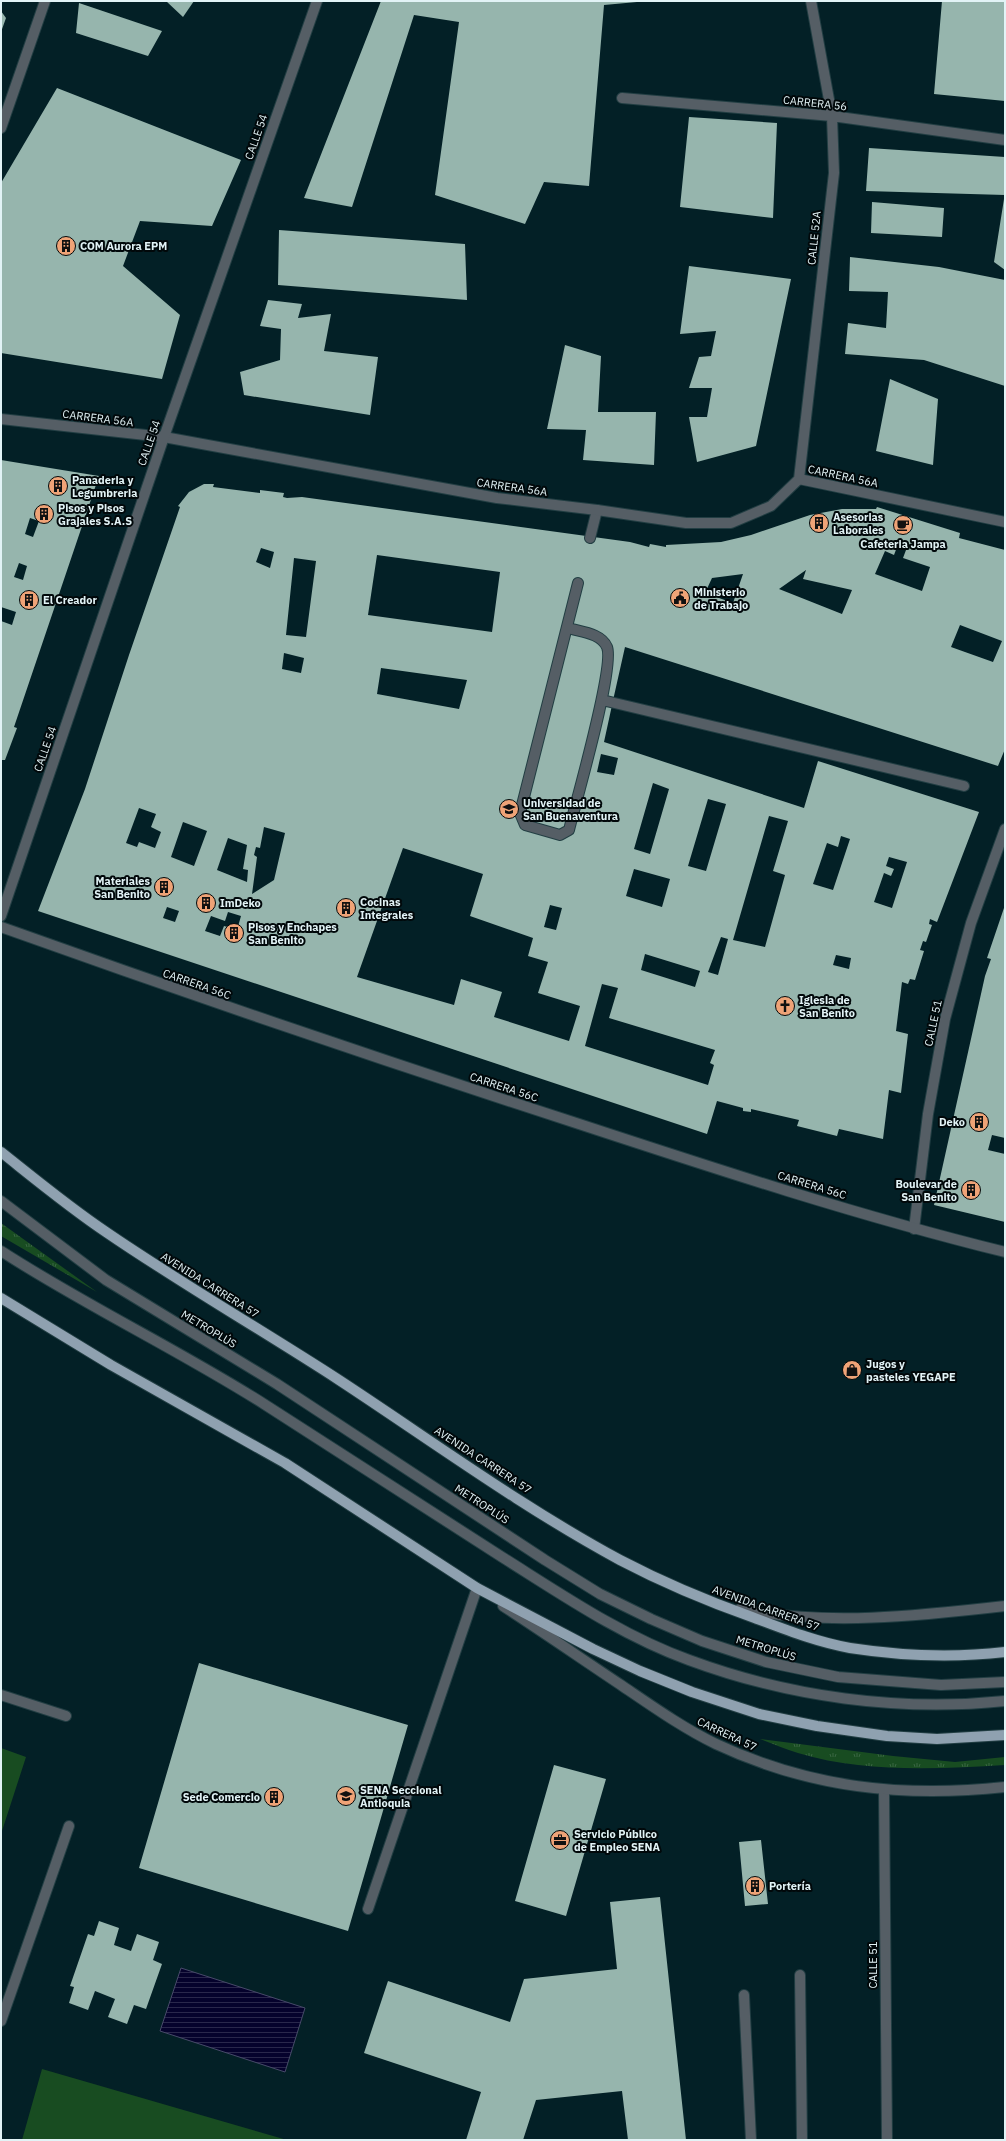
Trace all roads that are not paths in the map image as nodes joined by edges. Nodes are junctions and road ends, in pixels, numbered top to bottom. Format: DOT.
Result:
graph roads {
  1 [pos="45,1"];
  2 [pos="317,1"];
  3 [pos="811,1"];
  4 [pos="622,98"];
  5 [pos="832,116"];
  6 [pos="1,128"];
  7 [pos="1005,140"];
  8 [pos="1,419"];
  9 [pos="164,437"];
  10 [pos="799,479"];
  11 [pos="597,510"];
  12 [pos="1005,522"];
  13 [pos="590,538"];
  14 [pos="578,583"];
  15 [pos="568,628"];
  16 [pos="602,700"];
  17 [pos="964,786"];
  18 [pos="1005,829"];
  19 [pos="1,916"];
  20 [pos="1,927"];
  21 [pos="1,1152"];
  22 [pos="1,1200"];
  23 [pos="914,1229"];
  24 [pos="1,1251"];
  25 [pos="1005,1252"];
  26 [pos="1,1298"];
  27 [pos="477,1588"];
  28 [pos="721,1606"];
  29 [pos="1005,1606"];
  30 [pos="1005,1652"];
  31 [pos="1005,1682"];
  32 [pos="1,1695"];
  33 [pos="1005,1701"];
  34 [pos="66,1716"];
  35 [pos="1005,1735"];
  36 [pos="1005,1787"];
  37 [pos="884,1790"];
  38 [pos="69,1826"];
  39 [pos="368,1909"];
  40 [pos="800,1975"];
  41 [pos="744,1995"];
  42 [pos="1,2021"];
  43 [pos="751,2140"];
  44 [pos="802,2140"];
  45 [pos="887,2140"];
  1 -- 6 [label="street"];
  2 -- 9 [label="street, CALLE 54"];
  3 -- 5 [label="street, CALLE 52A"];
  4 -- 5 [label="street, CARRERA 56"];
  5 -- 7 [label="street, CARRERA 56"];
  5 -- 10 [label="street, CALLE 52A"];
  8 -- 9 [label="street, CARRERA 56A"];
  9 -- 11 [label="street, CARRERA 56A"];
  9 -- 19 [label="street, CALLE 54"];
  10 -- 11 [label="street, CARRERA 56A"];
  10 -- 12 [label="street, CARRERA 56A"];
  11 -- 13 [label="street"];
  14 -- 15 [label="street"];
  15 -- 16 [label="street"];
  15 -- 16 [label="street"];
  16 -- 17 [label="street"];
  18 -- 23 [label="street, CALLE 51"];
  20 -- 23 [label="street, CARRERA 56C"];
  21 -- 28 [label="main road, AVENIDA CARRERA 57"];
  22 -- 31 [label="street, METROPLÚS"];
  23 -- 25 [label="street, CARRERA 56C"];
  24 -- 33 [label="street"];
  26 -- 27 [label="main road"];
  27 -- 35 [label="main road"];
  27 -- 37 [label="street, CARRERA 57"];
  27 -- 39 [label="street"];
  28 -- 29 [label="street"];
  28 -- 30 [label="main road, AVENIDA CARRERA 57"];
  32 -- 34 [label="street"];
  36 -- 37 [label="street, CARRERA 57"];
  37 -- 45 [label="street, CALLE 51"];
  38 -- 42 [label="street"];
  40 -- 44 [label="street"];
  41 -- 43 [label="street"];
}
